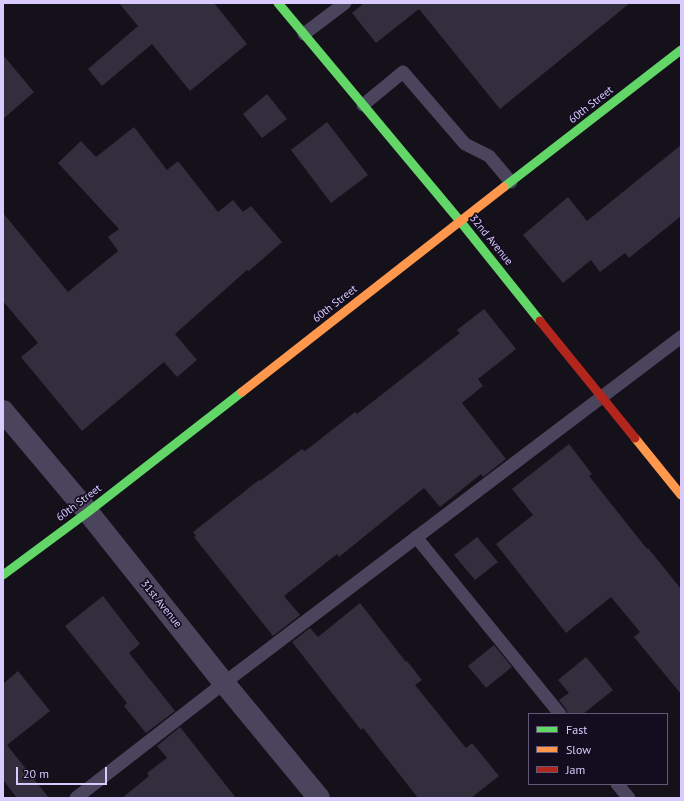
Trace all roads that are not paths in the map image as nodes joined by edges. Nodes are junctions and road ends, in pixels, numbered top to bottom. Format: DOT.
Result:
graph roads {
  1 [pos="278,3"];
  2 [pos="345,3"];
  3 [pos="304,34"];
  4 [pos="681,50"];
  5 [pos="363,105"];
  6 [pos="510,182"];
  7 [pos="460,221"];
  8 [pos="681,337"];
  9 [pos="601,396"];
  10 [pos="3,411"];
  11 [pos="681,495"];
  12 [pos="88,512"];
  13 [pos="416,537"];
  14 [pos="3,575"];
  15 [pos="224,683"];
  16 [pos="559,713"];
  17 [pos="618,785"];
  18 [pos="76,798"];
  19 [pos="319,798"];
  20 [pos="629,798"];
  1 -- 3 [label="street, 32nd Avenue"];
  2 -- 3 [label="lane"];
  3 -- 5 [label="street, 32nd Avenue"];
  4 -- 6 [label="street, 60th Street"];
  5 -- 6 [label="lane"];
  5 -- 7 [label="street, 32nd Avenue"];
  6 -- 7 [label="street, 60th Street"];
  7 -- 9 [label="street, 32nd Avenue"];
  7 -- 12 [label="street, 60th Street"];
  8 -- 9 [label="lane"];
  9 -- 11 [label="street, 32nd Avenue"];
  9 -- 13 [label="lane"];
  10 -- 12 [label="street, 31st Avenue"];
  12 -- 14 [label="street, 60th Street"];
  12 -- 15 [label="street, 31st Avenue"];
  13 -- 15 [label="lane"];
  13 -- 16 [label="lane"];
  15 -- 18 [label="lane"];
  15 -- 19 [label="street, 31st Avenue"];
  17 -- 20 [label="lane"];
}
